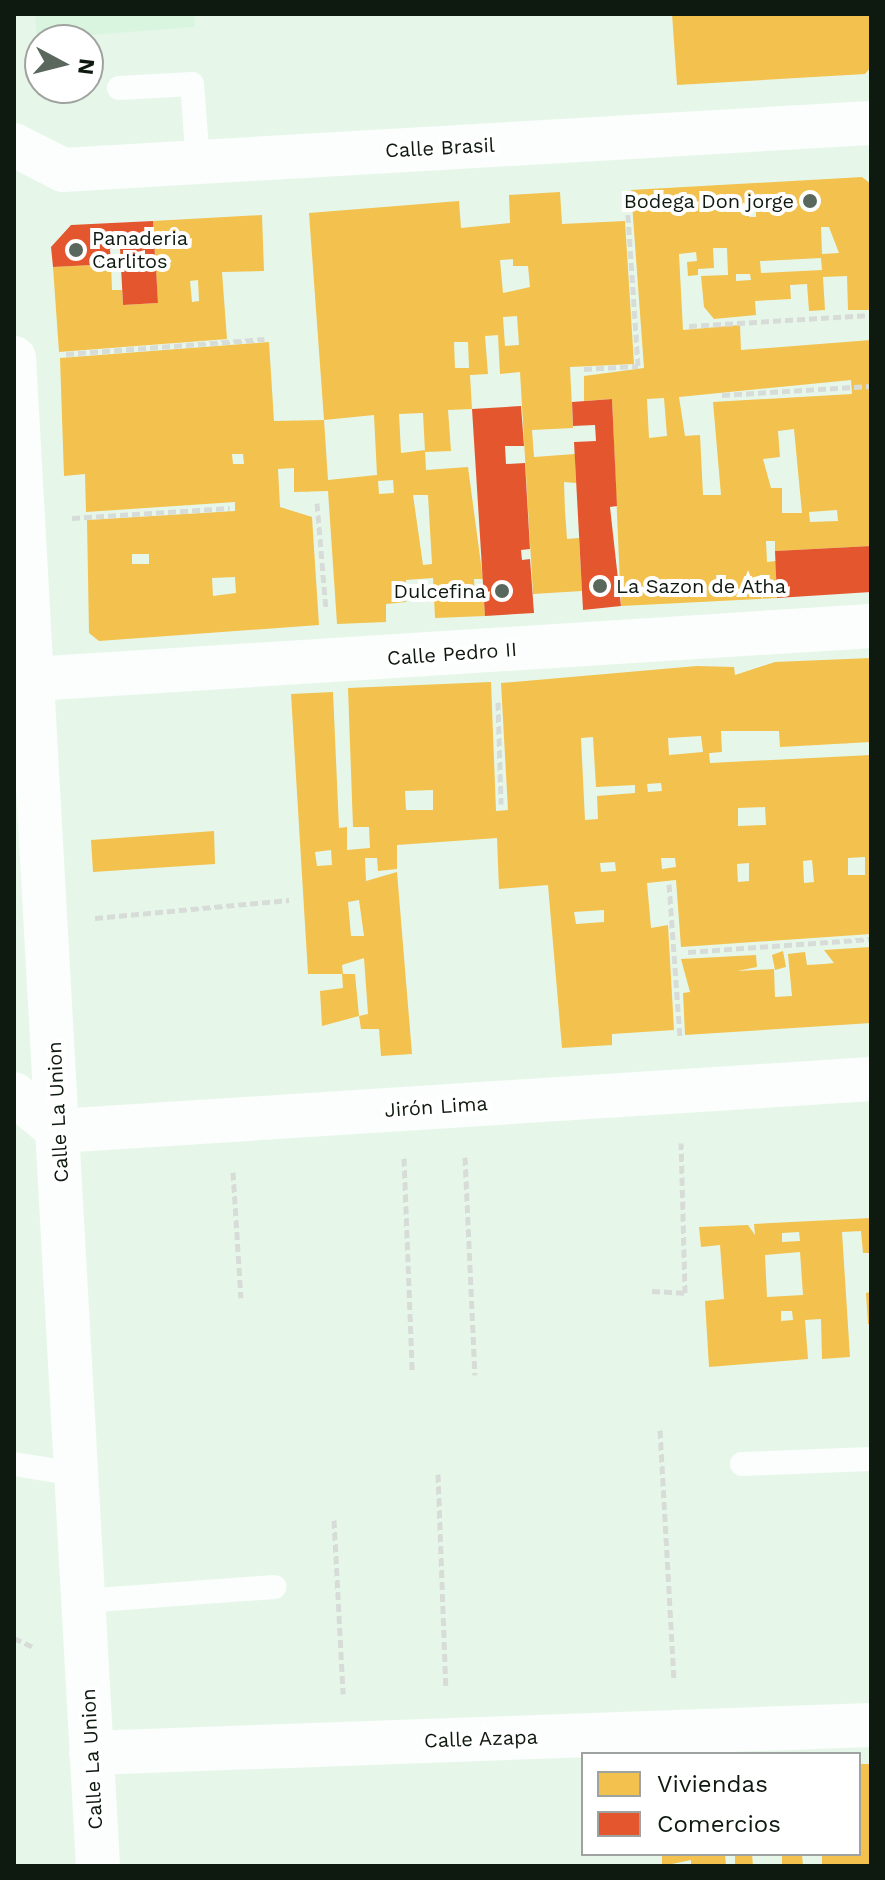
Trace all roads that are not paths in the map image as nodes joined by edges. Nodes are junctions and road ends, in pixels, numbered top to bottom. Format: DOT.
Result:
graph roads {
  1 [pos="119,88"];
  2 [pos="871,123"];
  3 [pos="14,145"];
  4 [pos="198,162"];
  5 [pos="33,356"];
  6 [pos="22,622"];
  7 [pos="871,626"];
  8 [pos="33,679"];
  9 [pos="871,1079"];
  10 [pos="14,1094"];
  11 [pos="59,1131"];
  12 [pos="871,1459"];
  13 [pos="14,1464"];
  14 [pos="742,1464"];
  15 [pos="76,1474"];
  16 [pos="274,1587"];
  17 [pos="83,1601"];
  18 [pos="871,1725"];
  19 [pos="91,1753"];
  20 [pos="98,1866"];
  1 -- 4 [label="lane"];
  2 -- 4 [label="street, Calle Brasil"];
  3 -- 4 [label="street, Calle Brasil"];
  5 -- 6 [label="street, Calle La Union"];
  6 -- 8 [label="street, Calle La Union"];
  7 -- 8 [label="street, Calle Pedro II"];
  8 -- 11 [label="street, Calle La Union"];
  9 -- 11 [label="street, Jirón Lima"];
  10 -- 11 [label="street"];
  11 -- 15 [label="street, Calle La Union"];
  12 -- 14 [label="lane"];
  13 -- 15 [label="lane"];
  15 -- 17 [label="street, Calle La Union"];
  16 -- 17 [label="lane"];
  17 -- 19 [label="street, Calle La Union"];
  18 -- 19 [label="street, Calle Azapa"];
  19 -- 20 [label="street, Calle La Union"];
}
